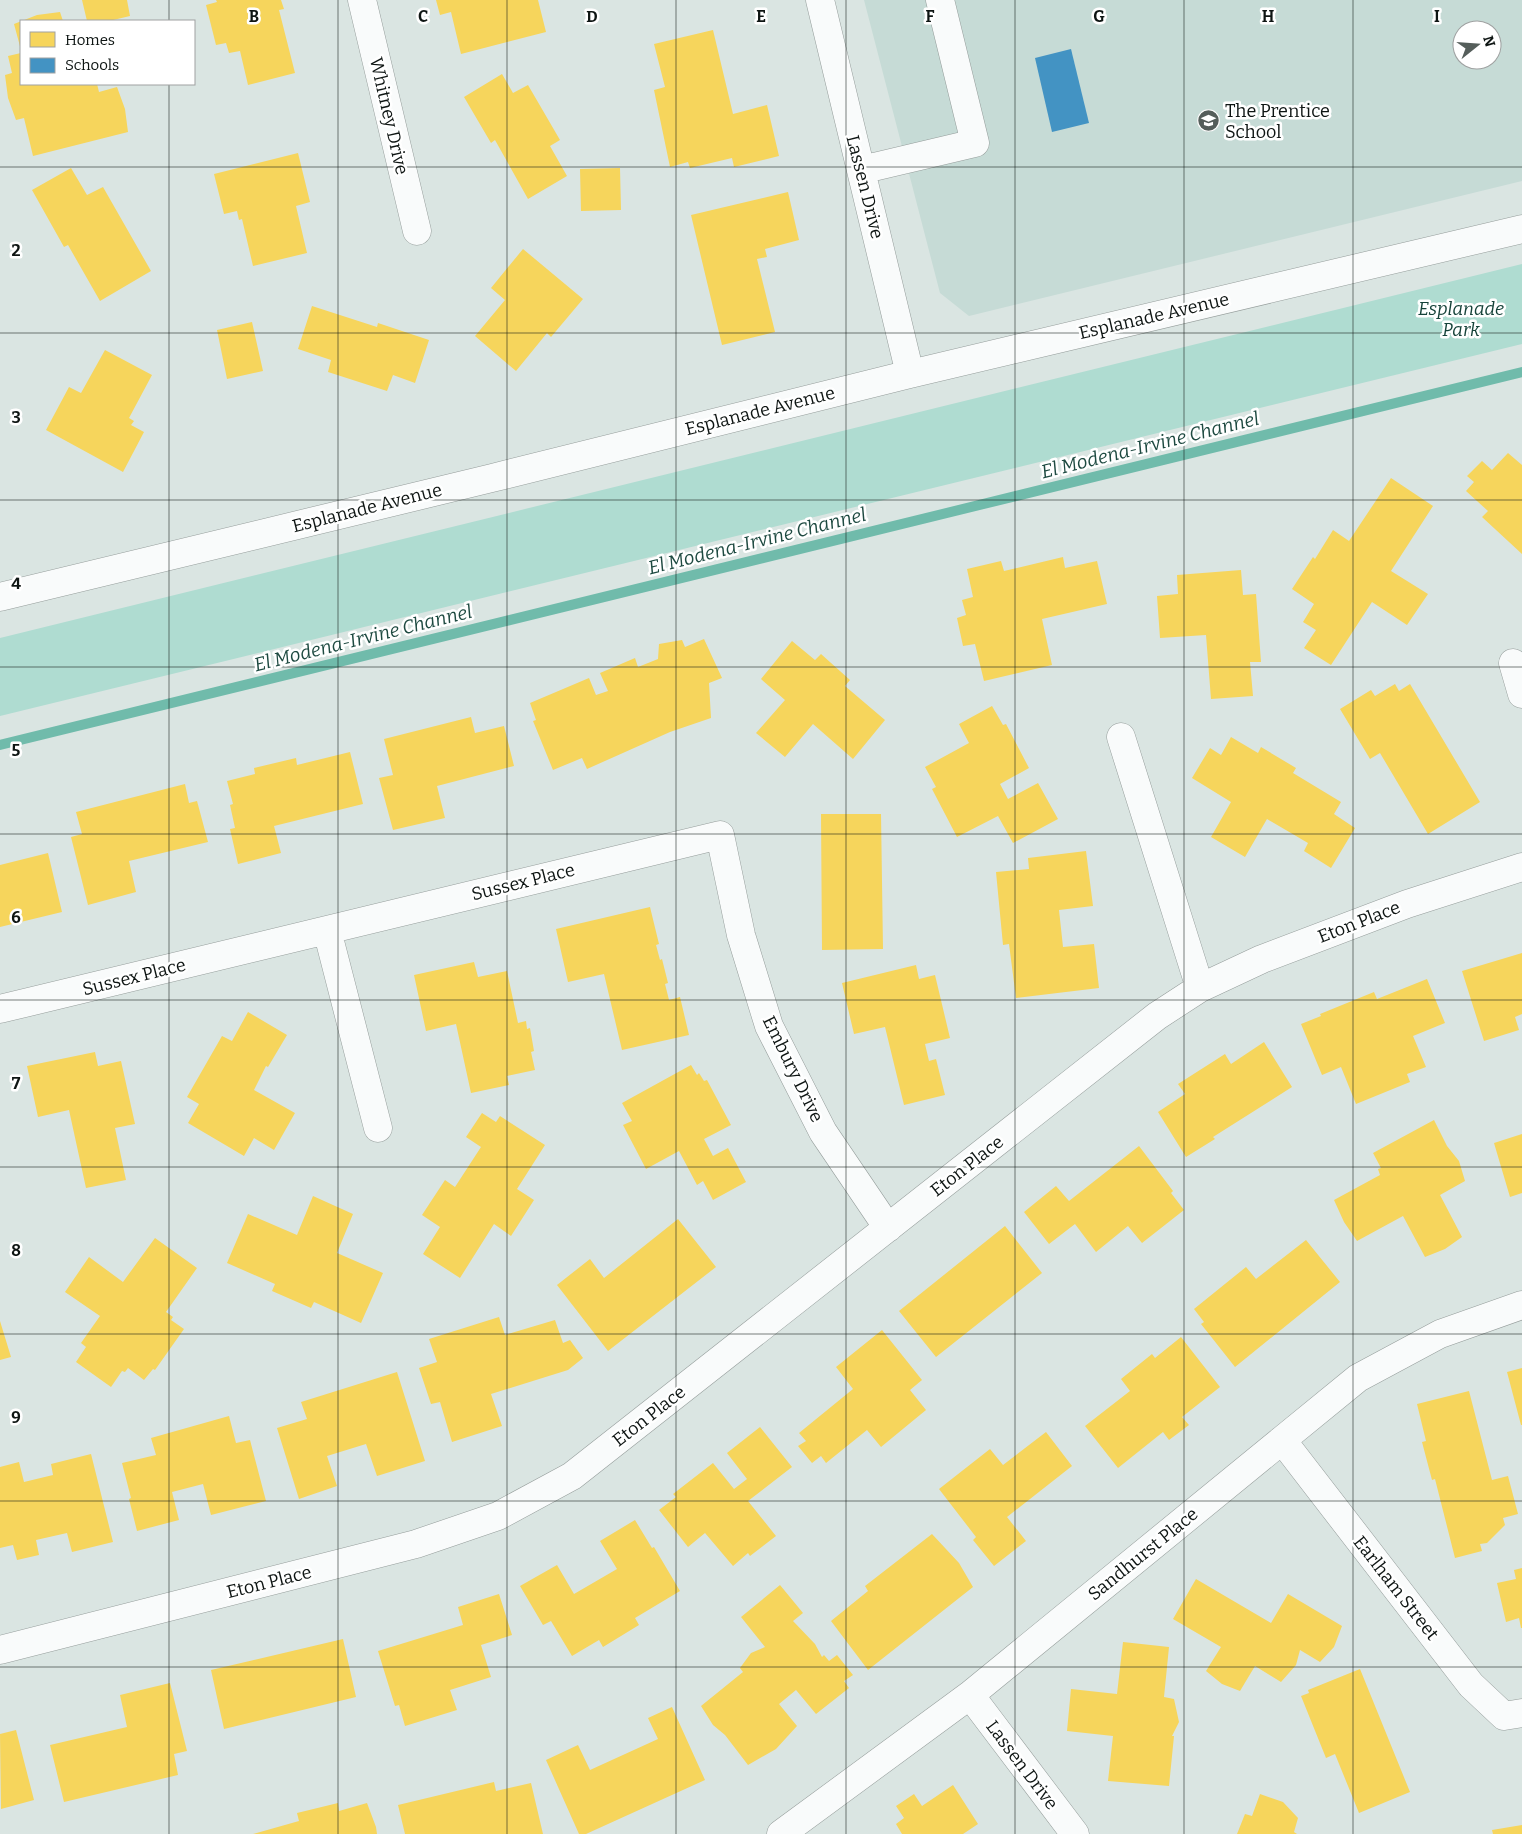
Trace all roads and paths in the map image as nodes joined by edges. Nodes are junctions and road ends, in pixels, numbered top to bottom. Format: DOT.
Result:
graph roads {
  1 [pos="362,0"];
  2 [pos="820,0"];
  3 [pos="940,0"];
  4 [pos="861,170"];
  5 [pos="1522,229"];
  6 [pos="417,232"];
  7 [pos="910,374"];
  8 [pos="0,597"];
  9 [pos="1513,662"];
  10 [pos="1522,694"];
  11 [pos="1121,736"];
  12 [pos="720,835"];
  13 [pos="1522,867"];
  14 [pos="327,930"];
  15 [pos="1200,988"];
  16 [pos="0,1009"];
  17 [pos="378,1128"];
  18 [pos="888,1228"];
  19 [pos="1522,1305"];
  20 [pos="1282,1440"];
  21 [pos="0,1650"];
  22 [pos="970,1695"];
  23 [pos="1522,1713"];
  24 [pos="781,1834"];
  25 [pos="1075,1834"];
  1 -- 6 [label="street, Whitney Drive"];
  2 -- 4 [label="street, Lassen Drive"];
  3 -- 4 [label="street"];
  4 -- 7 [label="street, Lassen Drive"];
  5 -- 7 [label="street, Esplanade Avenue"];
  7 -- 8 [label="street, Esplanade Avenue"];
  9 -- 10 [label="street"];
  11 -- 15 [label="street"];
  12 -- 14 [label="street, Sussex Place"];
  12 -- 18 [label="street, Embury Drive"];
  13 -- 15 [label="street, Eton Place"];
  14 -- 16 [label="street, Sussex Place"];
  14 -- 17 [label="street"];
  15 -- 18 [label="street, Eton Place"];
  18 -- 21 [label="street, Eton Place"];
  19 -- 20 [label="street, Sandhurst Place"];
  20 -- 22 [label="street, Sandhurst Place"];
  20 -- 23 [label="street, Earlham Street"];
  22 -- 24 [label="street, Sandhurst Place"];
  22 -- 25 [label="street, Lassen Drive"];
}
